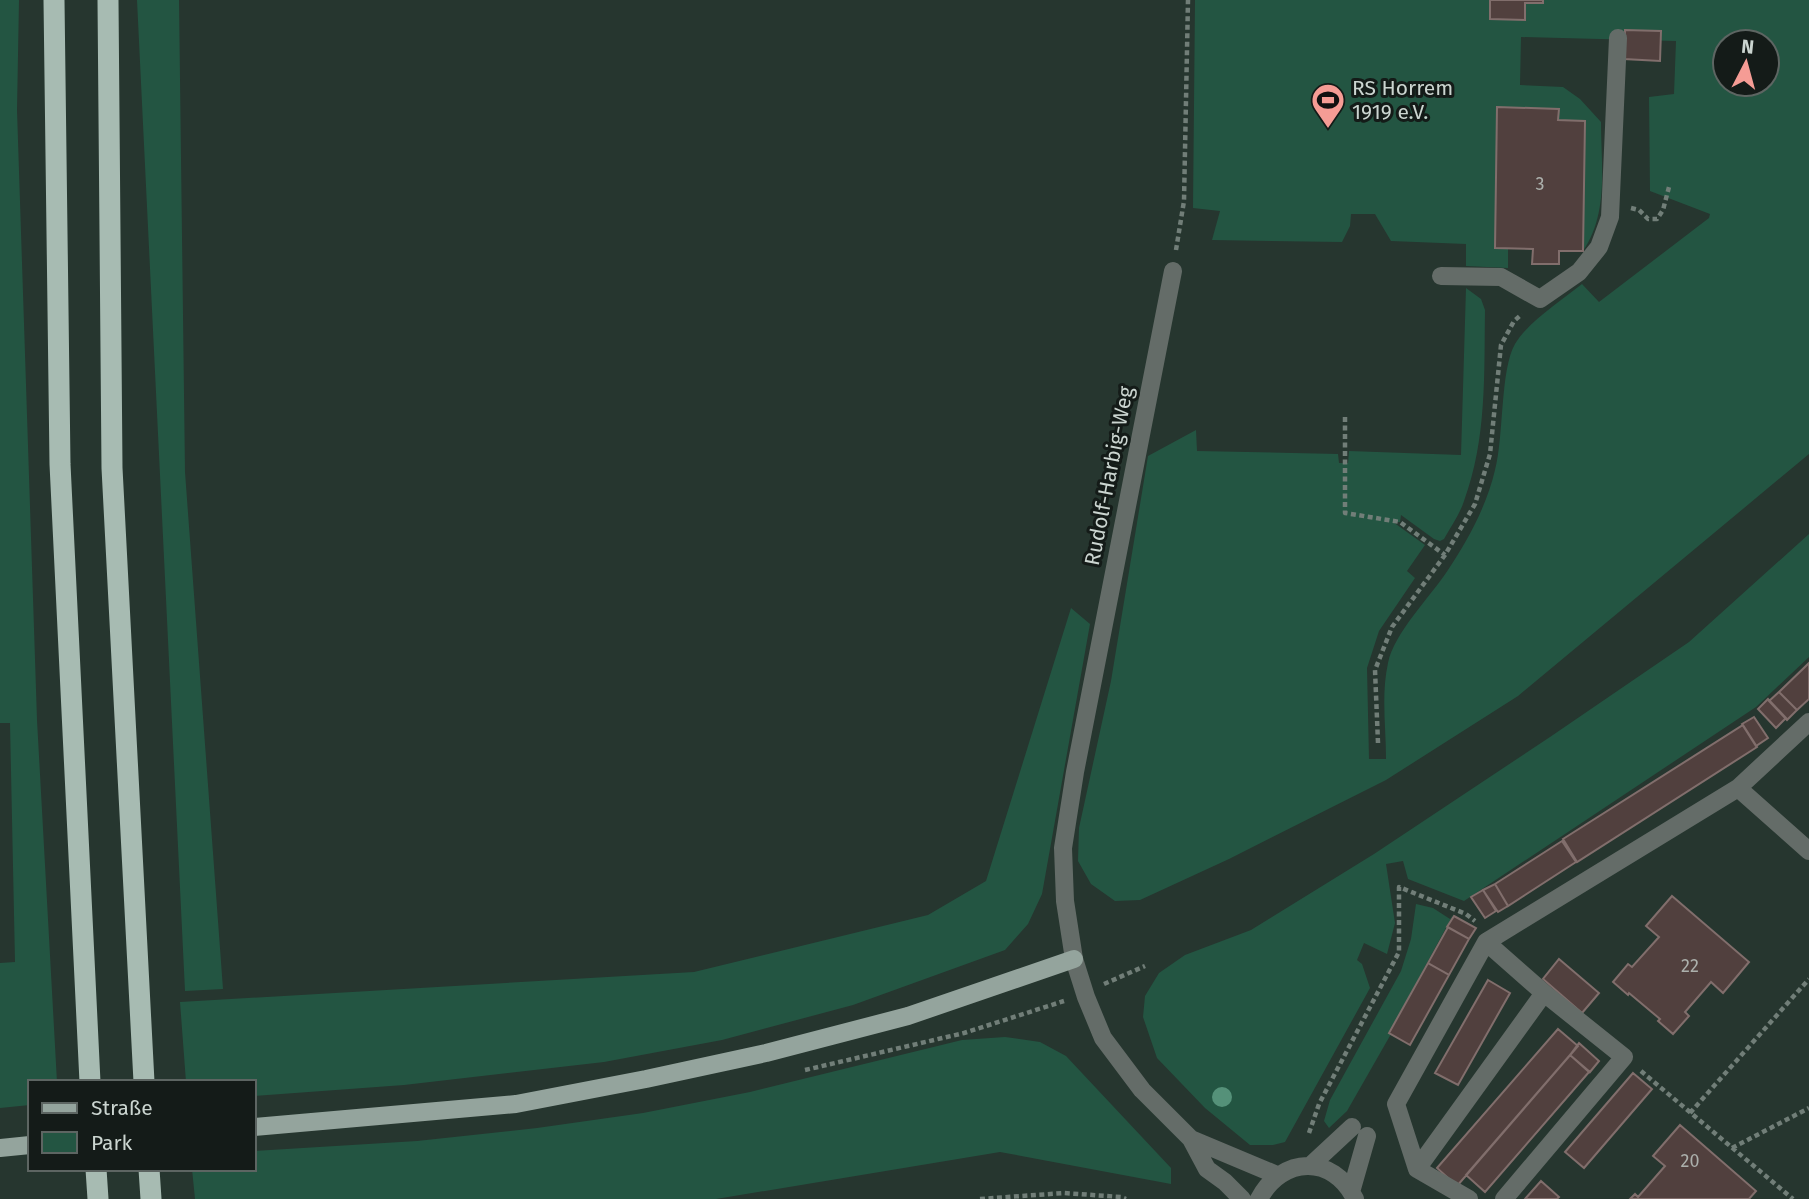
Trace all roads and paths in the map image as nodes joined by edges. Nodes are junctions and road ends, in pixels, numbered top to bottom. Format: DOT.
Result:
graph roads {
  1 [pos="54,0"];
  2 [pos="108,0"];
  3 [pos="1188,0"];
  4 [pos="1618,38"];
  5 [pos="1669,187"];
  6 [pos="1610,202"];
  7 [pos="1173,271"];
  8 [pos="1441,276"];
  9 [pos="1540,299"];
  10 [pos="1345,417"];
  11 [pos="1445,555"];
  12 [pos="1809,722"];
  13 [pos="1378,743"];
  14 [pos="1738,788"];
  15 [pos="1809,851"];
  16 [pos="1490,939"];
  17 [pos="1074,959"];
  18 [pos="1809,979"];
  19 [pos="1544,993"];
  20 [pos="1624,1057"];
  21 [pos="90,1080"];
  22 [pos="144,1080"];
  23 [pos="1809,1108"];
  24 [pos="1690,1113"];
  25 [pos="256,1127"];
  26 [pos="1191,1139"];
  27 [pos="28,1145"];
  28 [pos="1732,1147"];
  29 [pos="0,1148"];
  30 [pos="1308,1166"];
  31 [pos="1416,1169"];
  32 [pos="96,1171"];
  33 [pos="149,1171"];
  34 [pos="1277,1175"];
  35 [pos="1353,1196"];
  36 [pos="98,1199"];
  37 [pos="151,1199"];
  38 [pos="980,1199"];
  39 [pos="1126,1199"];
  40 [pos="1242,1199"];
  41 [pos="1259,1199"];
  42 [pos="1469,1199"];
  43 [pos="1504,1199"];
  44 [pos="1793,1199"];
  1 -- 21 [label="highway"];
  2 -- 22 [label="highway"];
  3 -- 7 [label="path"];
  4 -- 6 [label="street"];
  5 -- 6 [label="path"];
  6 -- 9 [label="street"];
  7 -- 17 [label="street, Rudolf-Harbig-Weg"];
  8 -- 9 [label="street"];
  9 -- 11 [label="path"];
  10 -- 11 [label="path"];
  11 -- 13 [label="path"];
  12 -- 14 [label="street"];
  14 -- 15 [label="street"];
  14 -- 16 [label="street"];
  16 -- 19 [label="street"];
  16 -- 30 [label="path"];
  16 -- 31 [label="street"];
  17 -- 25 [label="main road"];
  17 -- 26 [label="street, Rudolf-Harbig-Weg"];
  18 -- 24 [label="path"];
  19 -- 20 [label="street"];
  19 -- 31 [label="street"];
  20 -- 24 [label="path"];
  20 -- 43 [label="street"];
  23 -- 28 [label="path"];
  24 -- 28 [label="path"];
  26 -- 34 [label="street"];
  26 -- 40 [label="street"];
  27 -- 29 [label="main road"];
  28 -- 44 [label="path"];
  30 -- 34 [label="street"];
  30 -- 35 [label="street"];
  30 -- 35 [label="street"];
  31 -- 42 [label="street"];
  32 -- 36 [label="highway"];
  33 -- 37 [label="highway"];
  34 -- 41 [label="street"];
  38 -- 39 [label="path"];
}
